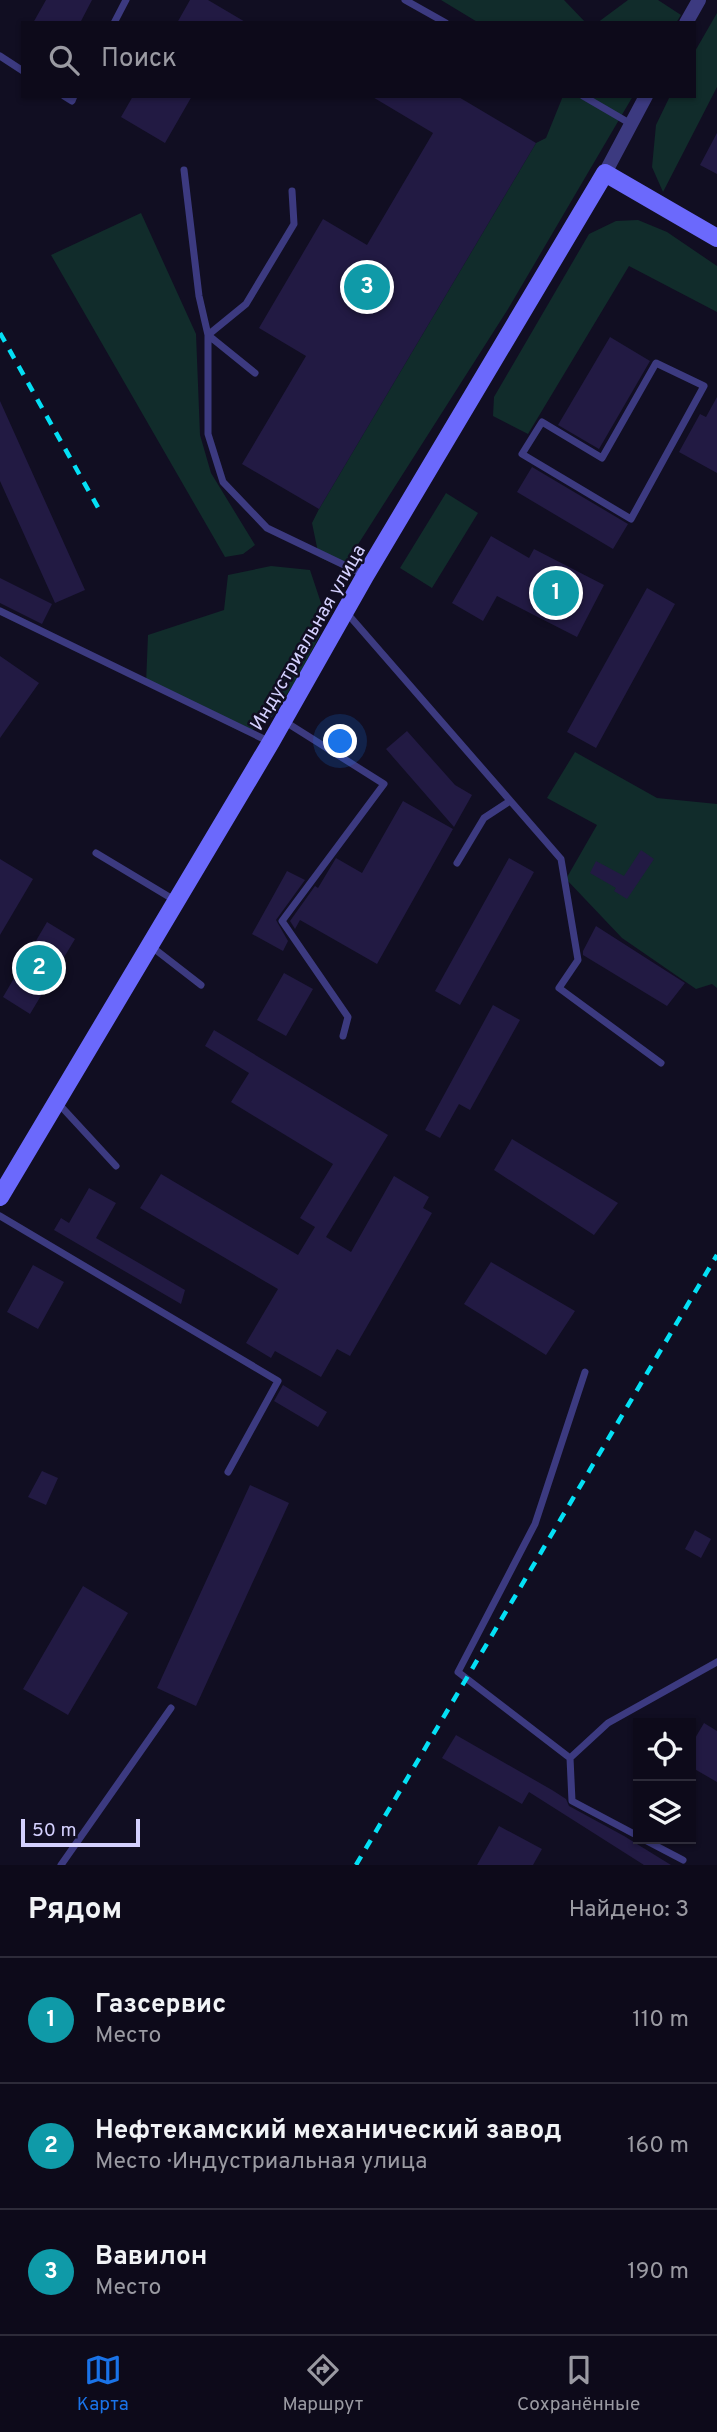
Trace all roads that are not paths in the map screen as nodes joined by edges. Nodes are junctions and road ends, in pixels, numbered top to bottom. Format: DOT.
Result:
graph roads {
  1 [pos="126,0"];
  2 [pos="405,0"];
  3 [pos="699,0"];
  4 [pos="115,21"];
  5 [pos="442,21"];
  6 [pos="687,21"];
  7 [pos="0,56"];
  8 [pos="21,70"];
  9 [pos="586,98"];
  10 [pos="645,98"];
  11 [pos="631,124"];
  12 [pos="184,170"];
  13 [pos="605,173"];
  14 [pos="292,191"];
  15 [pos="717,238"];
  16 [pos="208,335"];
  17 [pos="656,363"];
  18 [pos="254,373"];
  19 [pos="366,576"];
  20 [pos="0,611"];
  21 [pos="345,612"];
  22 [pos="284,721"];
  23 [pos="271,743"];
  24 [pos="510,801"];
  25 [pos="96,853"];
  26 [pos="457,863"];
  27 [pos="177,901"];
  28 [pos="150,945"];
  29 [pos="201,985"];
  30 [pos="343,1036"];
  31 [pos="661,1063"];
  32 [pos="57,1102"];
  33 [pos="116,1166"];
  34 [pos="0,1197"];
  35 [pos="0,1216"];
  36 [pos="585,1372"];
  37 [pos="228,1472"];
  38 [pos="717,1662"];
  39 [pos="171,1708"];
  40 [pos="570,1758"];
  41 [pos="633,1833"];
  42 [pos="653,1844"];
  43 [pos="683,1860"];
  44 [pos="61,1865"];
  1 -- 4 [label="lane"];
  2 -- 5 [label="lane"];
  3 -- 6 [label="street"];
  7 -- 8 [label="lane"];
  9 -- 11 [label="lane"];
  10 -- 11 [label="street, Индустриальная улица"];
  11 -- 13 [label="street, Индустриальная улица"];
  12 -- 16 [label="lane"];
  13 -- 15 [label="main road"];
  13 -- 19 [label="main road, Индустриальная улица"];
  14 -- 16 [label="lane"];
  16 -- 18 [label="lane"];
  16 -- 19 [label="lane"];
  17 -- 17 [label="lane"];
  19 -- 21 [label="main road, Индустриальная улица"];
  20 -- 23 [label="lane"];
  21 -- 22 [label="main road, Индустриальная улица"];
  21 -- 24 [label="lane"];
  22 -- 23 [label="main road, Индустриальная улица"];
  22 -- 30 [label="lane"];
  23 -- 27 [label="main road, Индустриальная улица"];
  24 -- 26 [label="lane"];
  24 -- 31 [label="lane"];
  25 -- 27 [label="lane"];
  27 -- 28 [label="main road, Индустриальная улица"];
  28 -- 29 [label="lane"];
  28 -- 32 [label="main road, Индустриальная улица"];
  32 -- 33 [label="lane"];
  32 -- 34 [label="main road, Индустриальная улица"];
  35 -- 37 [label="lane"];
  36 -- 40 [label="lane"];
  38 -- 40 [label="lane"];
  39 -- 44 [label="lane"];
  40 -- 41 [label="lane"];
  42 -- 43 [label="lane"];
}
